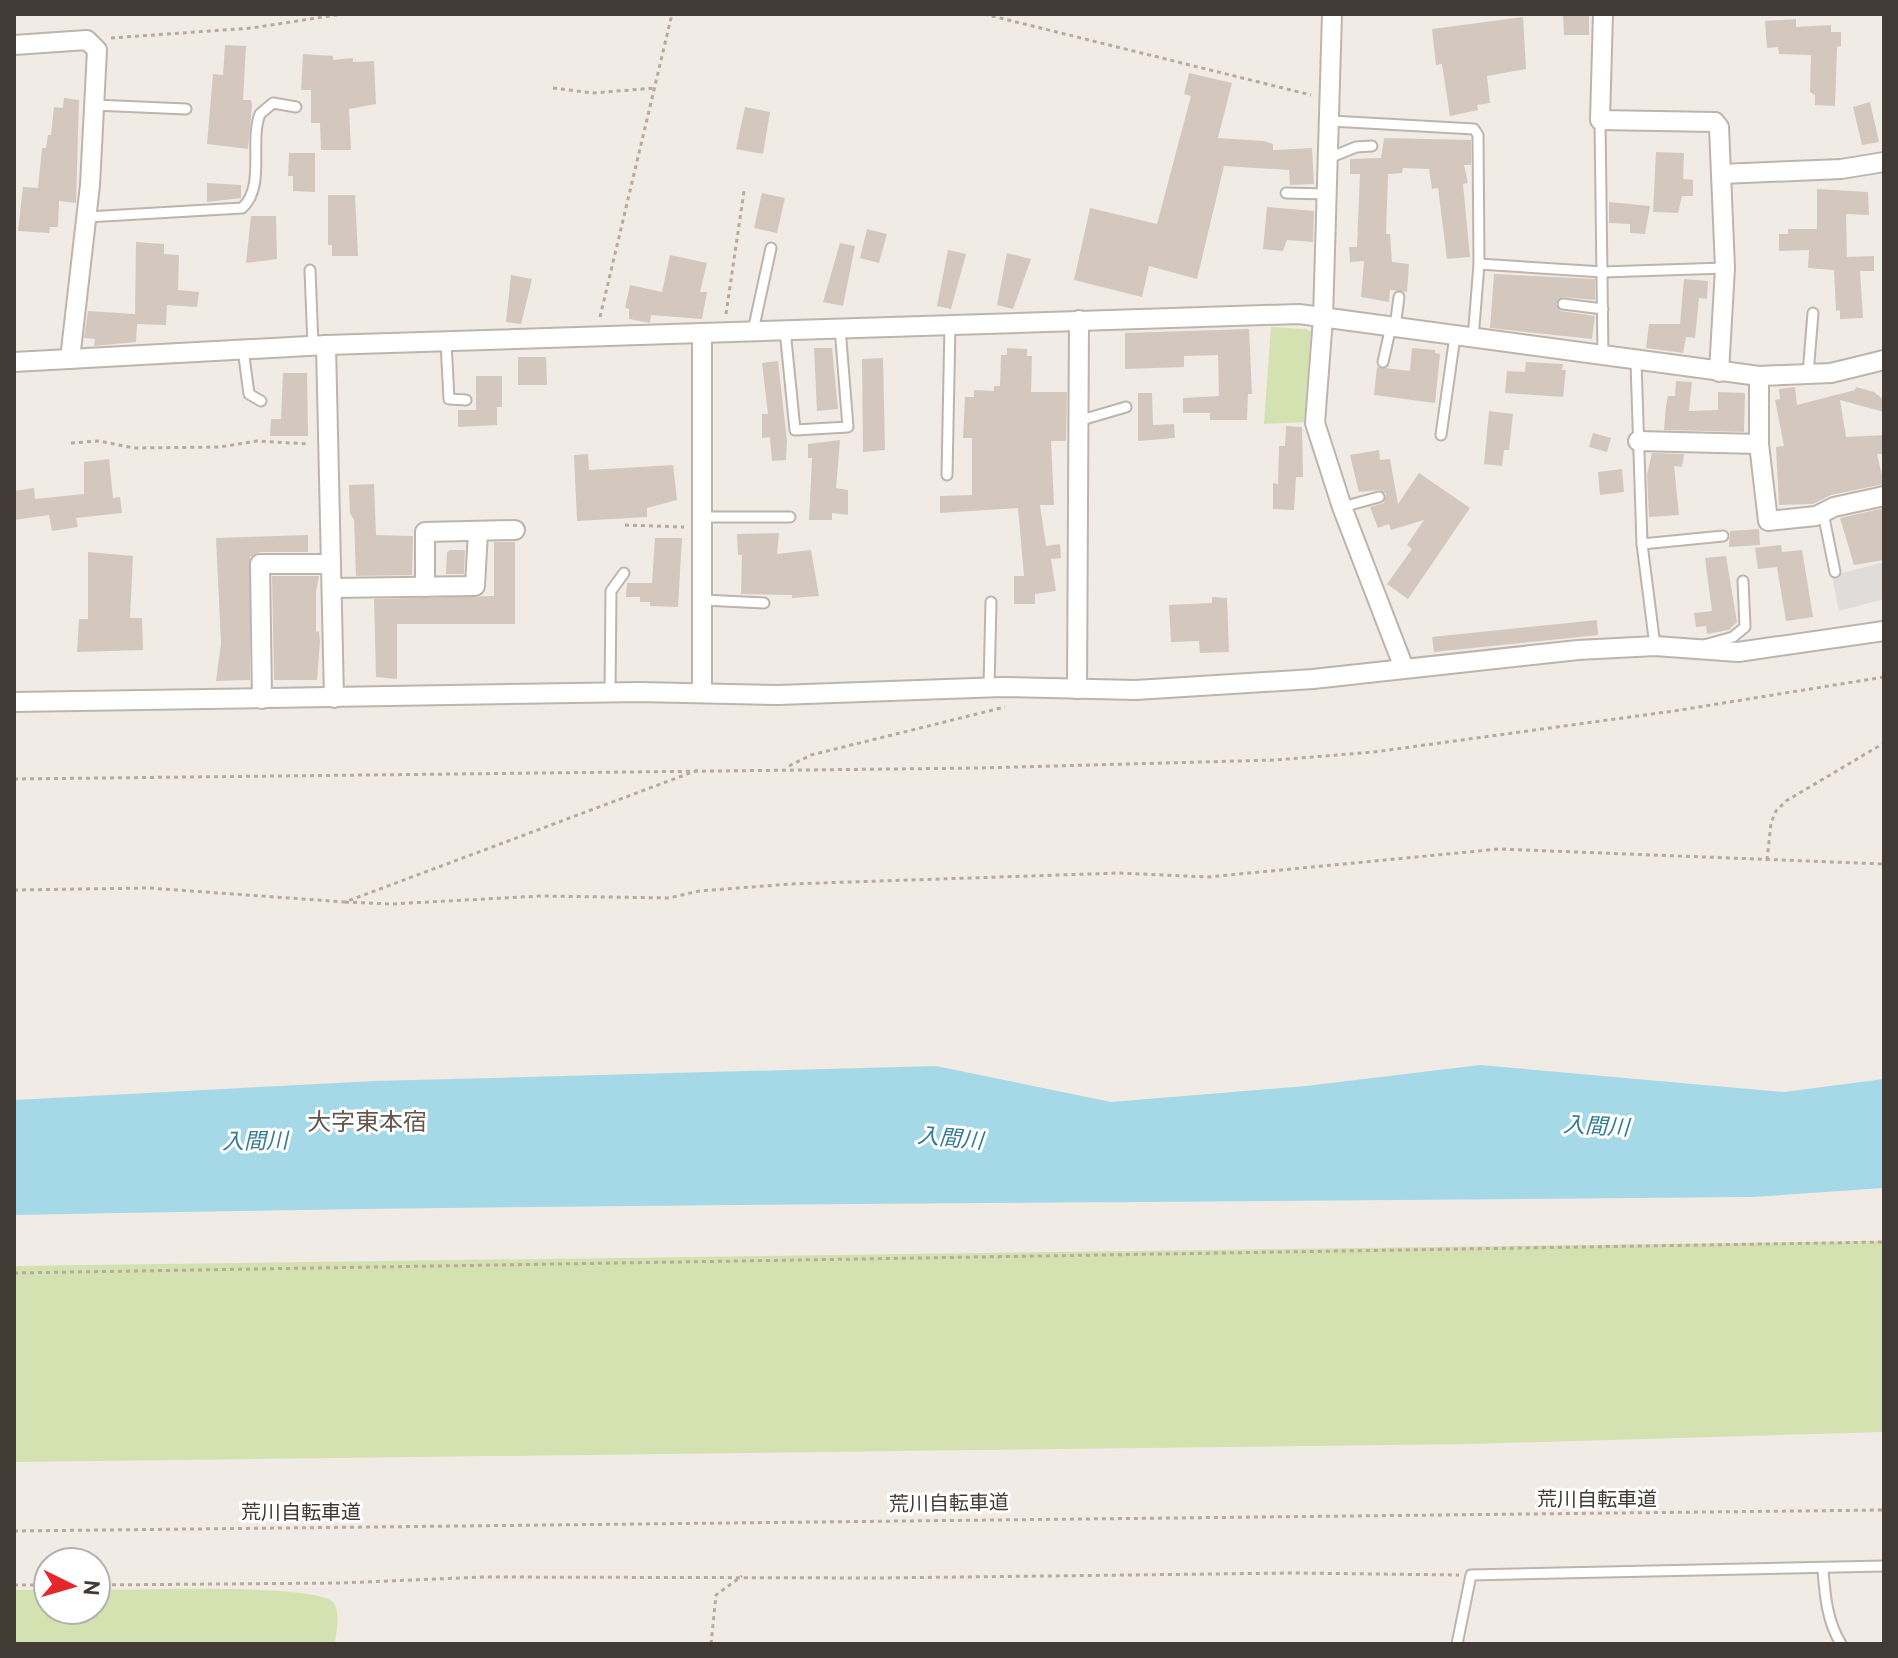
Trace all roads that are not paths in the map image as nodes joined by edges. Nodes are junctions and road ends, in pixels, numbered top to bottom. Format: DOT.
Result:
graph roads {
  1 [pos="1332,14"];
  2 [pos="1603,14"];
  3 [pos="14,45"];
  4 [pos="94,105"];
  5 [pos="296,107"];
  6 [pos="186,109"];
  7 [pos="1600,120"];
  8 [pos="1331,121"];
  9 [pos="1372,146"];
  10 [pos="1329,158"];
  11 [pos="1884,162"];
  12 [pos="1721,174"];
  13 [pos="1286,193"];
  14 [pos="1328,194"];
  15 [pos="87,217"];
  16 [pos="771,248"];
  17 [pos="1479,264"];
  18 [pos="1725,268"];
  19 [pos="310,270"];
  20 [pos="1603,272"];
  21 [pos="1399,297"];
  22 [pos="1563,304"];
  23 [pos="1603,309"];
  24 [pos="1813,313"];
  25 [pos="1323,318"];
  26 [pos="1079,320"];
  27 [pos="950,324"];
  28 [pos="1393,326"];
  29 [pos="840,328"];
  30 [pos="785,330"];
  31 [pos="753,331"];
  32 [pos="702,335"];
  33 [pos="1464,338"];
  34 [pos="446,342"];
  35 [pos="320,345"];
  36 [pos="243,349"];
  37 [pos="1603,357"];
  38 [pos="70,359"];
  39 [pos="1884,360"];
  40 [pos="14,362"];
  41 [pos="1383,362"];
  42 [pos="1636,362"];
  43 [pos="1719,372"];
  44 [pos="1808,374"];
  45 [pos="1759,376"];
  46 [pos="466,400"];
  47 [pos="261,401"];
  48 [pos="1126,407"];
  49 [pos="1078,421"];
  50 [pos="1441,435"];
  51 [pos="1638,441"];
  52 [pos="1759,444"];
  53 [pos="947,475"];
  54 [pos="1884,496"];
  55 [pos="1379,497"];
  56 [pos="1342,507"];
  57 [pos="1823,513"];
  58 [pos="790,517"];
  59 [pos="703,522"];
  60 [pos="515,530"];
  61 [pos="478,531"];
  62 [pos="1723,536"];
  63 [pos="1642,544"];
  64 [pos="331,564"];
  65 [pos="1835,572"];
  66 [pos="624,573"];
  67 [pos="1743,581"];
  68 [pos="425,587"];
  69 [pos="332,588"];
  70 [pos="703,600"];
  71 [pos="991,602"];
  72 [pos="764,603"];
  73 [pos="1884,631"];
  74 [pos="1655,646"];
  75 [pos="1700,648"];
  76 [pos="1404,668"];
  77 [pos="989,687"];
  78 [pos="1077,689"];
  79 [pos="610,692"];
  80 [pos="702,693"];
  81 [pos="334,698"];
  82 [pos="262,699"];
  83 [pos="14,702"];
  84 [pos="1884,1566"];
  85 [pos="1823,1570"];
  86 [pos="1457,1644"];
  87 [pos="1841,1644"];
  1 -- 8 [label="street"];
  2 -- 7 [label="street"];
  3 -- 4 [label="street"];
  4 -- 6 [label="lane"];
  4 -- 15 [label="street"];
  5 -- 15 [label="lane"];
  7 -- 12 [label="street"];
  7 -- 20 [label="lane"];
  8 -- 10 [label="street"];
  8 -- 17 [label="lane"];
  9 -- 10 [label="lane"];
  10 -- 14 [label="street"];
  11 -- 12 [label="street"];
  12 -- 18 [label="street"];
  13 -- 14 [label="lane"];
  14 -- 25 [label="street"];
  15 -- 38 [label="street"];
  16 -- 31 [label="lane"];
  17 -- 20 [label="lane"];
  17 -- 33 [label="lane"];
  18 -- 20 [label="lane"];
  18 -- 43 [label="street"];
  19 -- 35 [label="lane"];
  20 -- 23 [label="lane"];
  21 -- 28 [label="lane"];
  22 -- 23 [label="lane"];
  23 -- 37 [label="lane"];
  24 -- 44 [label="lane"];
  25 -- 26 [label="street"];
  25 -- 28 [label="street"];
  25 -- 56 [label="street"];
  26 -- 27 [label="street"];
  26 -- 49 [label="street"];
  27 -- 29 [label="street"];
  27 -- 53 [label="lane"];
  28 -- 33 [label="street"];
  28 -- 41 [label="lane"];
  29 -- 30 [label="street"];
  29 -- 30 [label="lane"];
  30 -- 31 [label="street"];
  31 -- 32 [label="street"];
  32 -- 34 [label="street"];
  32 -- 59 [label="street"];
  33 -- 37 [label="street"];
  33 -- 50 [label="lane"];
  34 -- 35 [label="street"];
  34 -- 46 [label="lane"];
  35 -- 36 [label="street"];
  35 -- 64 [label="street"];
  36 -- 38 [label="street"];
  36 -- 47 [label="lane"];
  37 -- 42 [label="street"];
  38 -- 40 [label="street"];
  39 -- 44 [label="street"];
  42 -- 43 [label="street"];
  42 -- 51 [label="lane"];
  43 -- 45 [label="street"];
  44 -- 45 [label="street"];
  45 -- 52 [label="street"];
  48 -- 49 [label="lane"];
  49 -- 78 [label="street"];
  51 -- 52 [label="street"];
  51 -- 63 [label="lane"];
  52 -- 57 [label="street"];
  54 -- 57 [label="street"];
  55 -- 56 [label="lane"];
  56 -- 76 [label="street"];
  57 -- 65 [label="lane"];
  58 -- 59 [label="lane"];
  59 -- 70 [label="street"];
  60 -- 61 [label="street"];
  61 -- 68 [label="street"];
  61 -- 68 [label="street"];
  62 -- 63 [label="lane"];
  63 -- 74 [label="lane"];
  64 -- 69 [label="street"];
  64 -- 82 [label="street"];
  66 -- 79 [label="lane"];
  67 -- 75 [label="lane"];
  68 -- 69 [label="street"];
  69 -- 81 [label="street"];
  70 -- 72 [label="lane"];
  70 -- 80 [label="street"];
  71 -- 77 [label="lane"];
  73 -- 75 [label="street"];
  74 -- 75 [label="street"];
  74 -- 76 [label="street"];
  76 -- 78 [label="street"];
  77 -- 78 [label="street"];
  77 -- 80 [label="street"];
  79 -- 80 [label="street"];
  79 -- 81 [label="street"];
  81 -- 82 [label="street"];
  82 -- 83 [label="street"];
  84 -- 85 [label="lane"];
  85 -- 86 [label="lane"];
  85 -- 87 [label="lane"];
}
